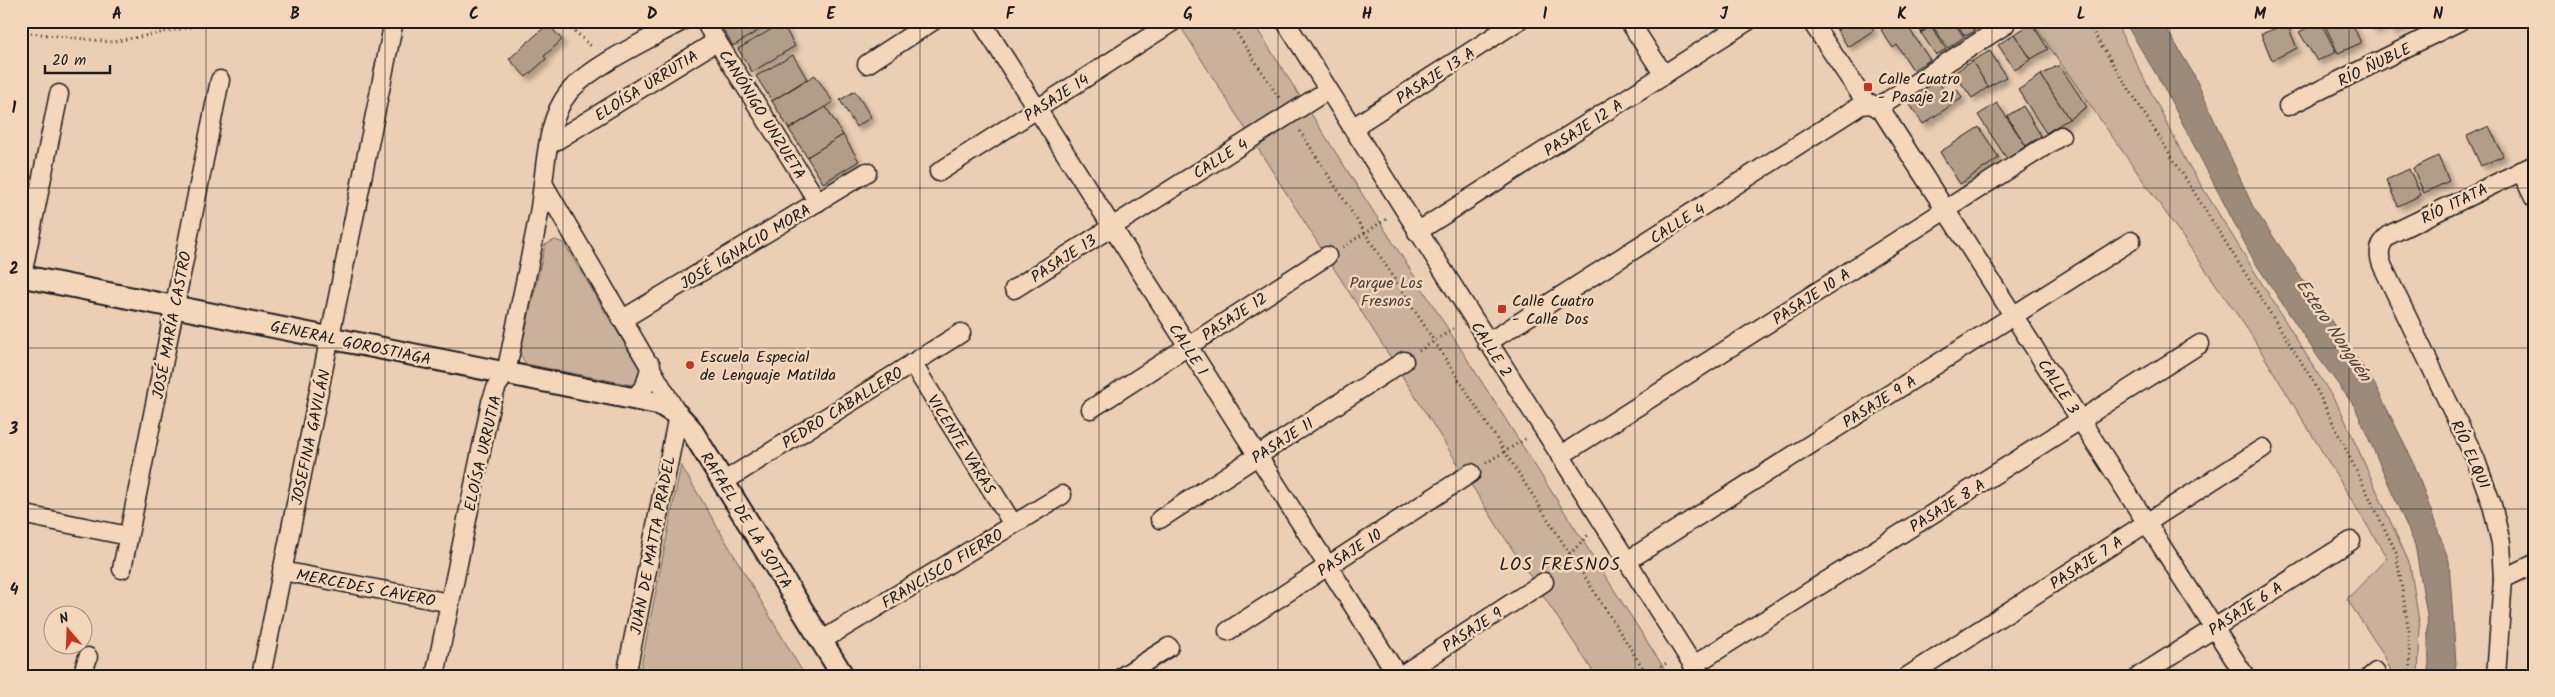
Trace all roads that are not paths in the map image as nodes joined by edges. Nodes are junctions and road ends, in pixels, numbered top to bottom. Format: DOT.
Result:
graph roads {
  1 [pos="394,21"];
  2 [pos="682,21"];
  3 [pos="933,21"];
  4 [pos="981,21"];
  5 [pos="1174,21"];
  6 [pos="1285,21"];
  7 [pos="1518,21"];
  8 [pos="1629,21"];
  9 [pos="1748,21"];
  10 [pos="1811,21"];
  11 [pos="2452,23"];
  12 [pos="2005,25"];
  13 [pos="712,34"];
  14 [pos="867,64"];
  15 [pos="1664,75"];
  16 [pos="220,80"];
  17 [pos="1328,90"];
  18 [pos="59,94"];
  19 [pos="1872,105"];
  20 [pos="2288,106"];
  21 [pos="1037,109"];
  22 [pos="1352,128"];
  23 [pos="2062,136"];
  24 [pos="549,145"];
  25 [pos="2527,168"];
  26 [pos="867,172"];
  27 [pos="938,172"];
  28 [pos="544,185"];
  29 [pos="2534,198"];
  30 [pos="818,202"];
  31 [pos="1946,210"];
  32 [pos="1112,226"];
  33 [pos="1418,232"];
  34 [pos="2131,241"];
  35 [pos="2380,248"];
  36 [pos="1327,256"];
  37 [pos="22,277"];
  38 [pos="1014,289"];
  39 [pos="175,305"];
  40 [pos="2013,315"];
  41 [pos="623,319"];
  42 [pos="961,333"];
  43 [pos="330,338"];
  44 [pos="1487,343"];
  45 [pos="2200,344"];
  46 [pos="1188,346"];
  47 [pos="1404,361"];
  48 [pos="912,363"];
  49 [pos="651,366"];
  50 [pos="506,373"];
  51 [pos="634,398"];
  52 [pos="1091,409"];
  53 [pos="678,415"];
  54 [pos="2080,420"];
  55 [pos="2263,448"];
  56 [pos="1258,456"];
  57 [pos="1560,456"];
  58 [pos="1470,473"];
  59 [pos="723,482"];
  60 [pos="1062,495"];
  61 [pos="21,514"];
  62 [pos="1160,519"];
  63 [pos="2147,523"];
  64 [pos="1013,524"];
  65 [pos="128,536"];
  66 [pos="2351,541"];
  67 [pos="1627,561"];
  68 [pos="2534,564"];
  69 [pos="1328,566"];
  70 [pos="122,569"];
  71 [pos="282,571"];
  72 [pos="2504,579"];
  73 [pos="1544,582"];
  74 [pos="450,603"];
  75 [pos="2214,628"];
  76 [pos="1228,630"];
  77 [pos="821,641"];
  78 [pos="1169,647"];
  79 [pos="88,657"];
  80 [pos="1693,665"];
  81 [pos="82,676"];
  82 [pos="261,676"];
  83 [pos="435,676"];
  84 [pos="626,676"];
  85 [pos="842,676"];
  86 [pos="1123,676"];
  87 [pos="1399,676"];
  88 [pos="1908,676"];
  89 [pos="2139,676"];
  90 [pos="2244,676"];
  91 [pos="2496,676"];
  1 -- 43 [label="street, JOSEFINA GAVILÁN"];
  2 -- 24 [label="street, ELOÍSA URRUTIA"];
  3 -- 14 [label="street"];
  4 -- 21 [label="street, CALLE 1"];
  5 -- 21 [label="street, PASAJE 14"];
  6 -- 17 [label="street, CALLE 2"];
  7 -- 22 [label="street, PASAJE 13 A"];
  8 -- 15 [label="street"];
  9 -- 15 [label="street, PASAJE 12 A"];
  10 -- 19 [label="street, CALLE 3"];
  11 -- 20 [label="street, RÍO ÑUBLE"];
  12 -- 19 [label="street, CALLE 4"];
  13 -- 24 [label="street, ELOÍSA URRUTIA"];
  13 -- 30 [label="street, CANÓNIGO UNZUETA"];
  15 -- 33 [label="street, PASAJE 12 A"];
  16 -- 39 [label="street, JOSÉ MARÍA CASTRO"];
  17 -- 22 [label="street, CALLE 2"];
  17 -- 32 [label="street, CALLE 4"];
  18 -- 37 [label="street"];
  19 -- 31 [label="street, CALLE 3"];
  19 -- 44 [label="street, CALLE 4"];
  21 -- 27 [label="street, PASAJE 14"];
  21 -- 32 [label="street, CALLE 1"];
  22 -- 33 [label="street, CALLE 2"];
  23 -- 31 [label="street, PASAJE 10 A"];
  24 -- 28 [label="street, ELOÍSA URRUTIA"];
  25 -- 29 [label="street"];
  25 -- 35 [label="street, RÍO ITATA"];
  26 -- 30 [label="street, JOSÉ IGNACIO MORA"];
  28 -- 41 [label="street, RAFAEL DE LA SOTTA"];
  28 -- 50 [label="street, ELOÍSA URRUTIA"];
  30 -- 41 [label="street, JOSÉ IGNACIO MORA"];
  31 -- 40 [label="street, CALLE 3"];
  31 -- 57 [label="street, PASAJE 10 A"];
  32 -- 38 [label="street, PASAJE 13"];
  32 -- 46 [label="street, CALLE 1"];
  33 -- 44 [label="street, CALLE 2"];
  34 -- 40 [label="street, PASAJE 9 A"];
  35 -- 72 [label="street, RÍO ELQUI"];
  36 -- 46 [label="street, PASAJE 12"];
  37 -- 39 [label="street, GENERAL GOROSTIAGA"];
  39 -- 43 [label="street, GENERAL GOROSTIAGA"];
  39 -- 65 [label="street, JOSÉ MARÍA CASTRO"];
  40 -- 54 [label="street, CALLE 3"];
  40 -- 67 [label="street, PASAJE 9 A"];
  41 -- 49 [label="street, RAFAEL DE LA SOTTA"];
  42 -- 48 [label="street, PEDRO CABALLERO"];
  43 -- 50 [label="street, GENERAL GOROSTIAGA"];
  43 -- 71 [label="street, JOSEFINA GAVILÁN"];
  44 -- 57 [label="street, CALLE 2"];
  45 -- 54 [label="street, PASAJE 8 A"];
  46 -- 52 [label="street, PASAJE 12"];
  46 -- 56 [label="street, CALLE 1"];
  47 -- 56 [label="street, PASAJE 11"];
  48 -- 59 [label="street, PEDRO CABALLERO"];
  48 -- 64 [label="street, VICENTE VARAS"];
  49 -- 51 [label="street"];
  49 -- 53 [label="street, RAFAEL DE LA SOTTA"];
  50 -- 51 [label="street, GENERAL GOROSTIAGA"];
  50 -- 74 [label="street, ELOÍSA URRUTIA"];
  51 -- 53 [label="street, GENERAL GOROSTIAGA"];
  53 -- 59 [label="street, RAFAEL DE LA SOTTA"];
  53 -- 84 [label="street, JUAN DE MATTA PRADEL"];
  54 -- 63 [label="street, CALLE 3"];
  54 -- 80 [label="street, PASAJE 8 A"];
  55 -- 63 [label="street, PASAJE 7 A"];
  56 -- 62 [label="street, PASAJE 11"];
  56 -- 69 [label="street, CALLE 1"];
  57 -- 67 [label="street, CALLE 2"];
  58 -- 69 [label="street, PASAJE 10"];
  59 -- 77 [label="street, RAFAEL DE LA SOTTA"];
  60 -- 64 [label="street, FRANCISCO FIERRO"];
  61 -- 65 [label="street"];
  63 -- 75 [label="street, CALLE 3"];
  63 -- 88 [label="street, PASAJE 7 A"];
  64 -- 77 [label="street, FRANCISCO FIERRO"];
  65 -- 70 [label="street, JOSÉ MARÍA CASTRO"];
  66 -- 75 [label="street, PASAJE 6 A"];
  67 -- 80 [label="street, CALLE 2"];
  68 -- 72 [label="street"];
  69 -- 76 [label="street, PASAJE 10"];
  69 -- 87 [label="street, CALLE 1"];
  71 -- 74 [label="street, MERCEDES CAVERO"];
  71 -- 82 [label="street, JOSEFINA GAVILÁN"];
  72 -- 91 [label="street, RÍO ELQUI"];
  73 -- 87 [label="street, PASAJE 9"];
  74 -- 83 [label="street, ELOÍSA URRUTIA"];
  75 -- 89 [label="street, PASAJE 6 A"];
  75 -- 90 [label="street, CALLE 3"];
  77 -- 85 [label="street, RAFAEL DE LA SOTTA"];
  78 -- 86 [label="street"];
  79 -- 81 [label="street"];
}
